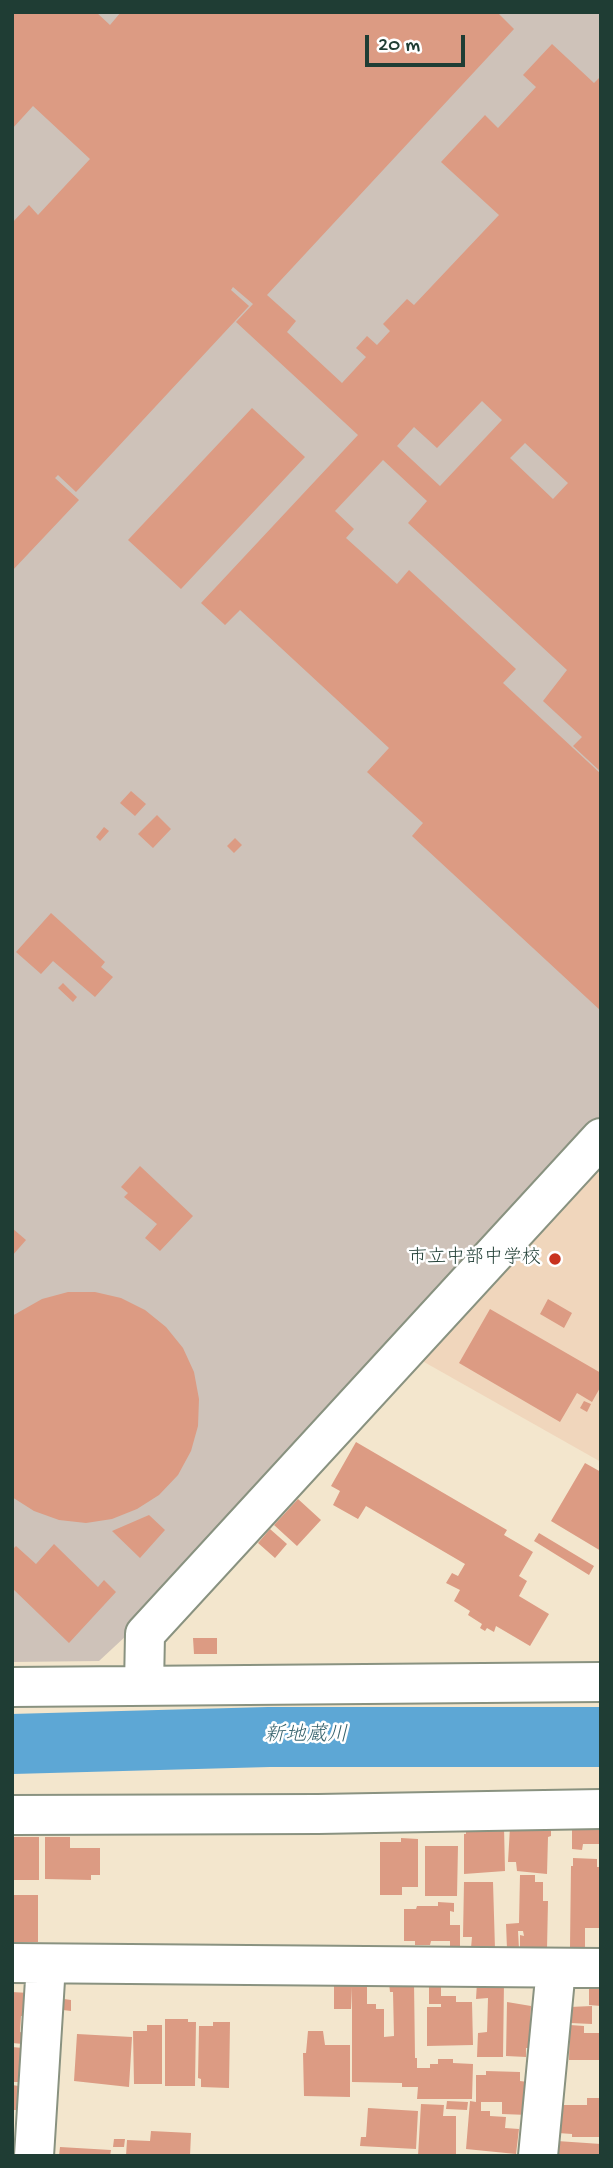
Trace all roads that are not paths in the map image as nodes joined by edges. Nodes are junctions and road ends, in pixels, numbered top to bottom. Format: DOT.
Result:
graph roads {
  1 [pos="601,1138"];
  2 [pos="601,1682"];
  3 [pos="144,1686"];
  4 [pos="12,1687"];
  5 [pos="601,1809"];
  6 [pos="12,1815"];
  7 [pos="29,1964"];
  8 [pos="556,1968"];
  9 [pos="601,1968"];
  10 [pos="34,2156"];
  11 [pos="538,2156"];
  1 -- 3 [label="street"];
  2 -- 3 [label="street"];
  3 -- 4 [label="street"];
  5 -- 6 [label="street"];
  7 -- 8 [label="street"];
  7 -- 10 [label="street"];
  8 -- 9 [label="street"];
  8 -- 11 [label="street"];
}
